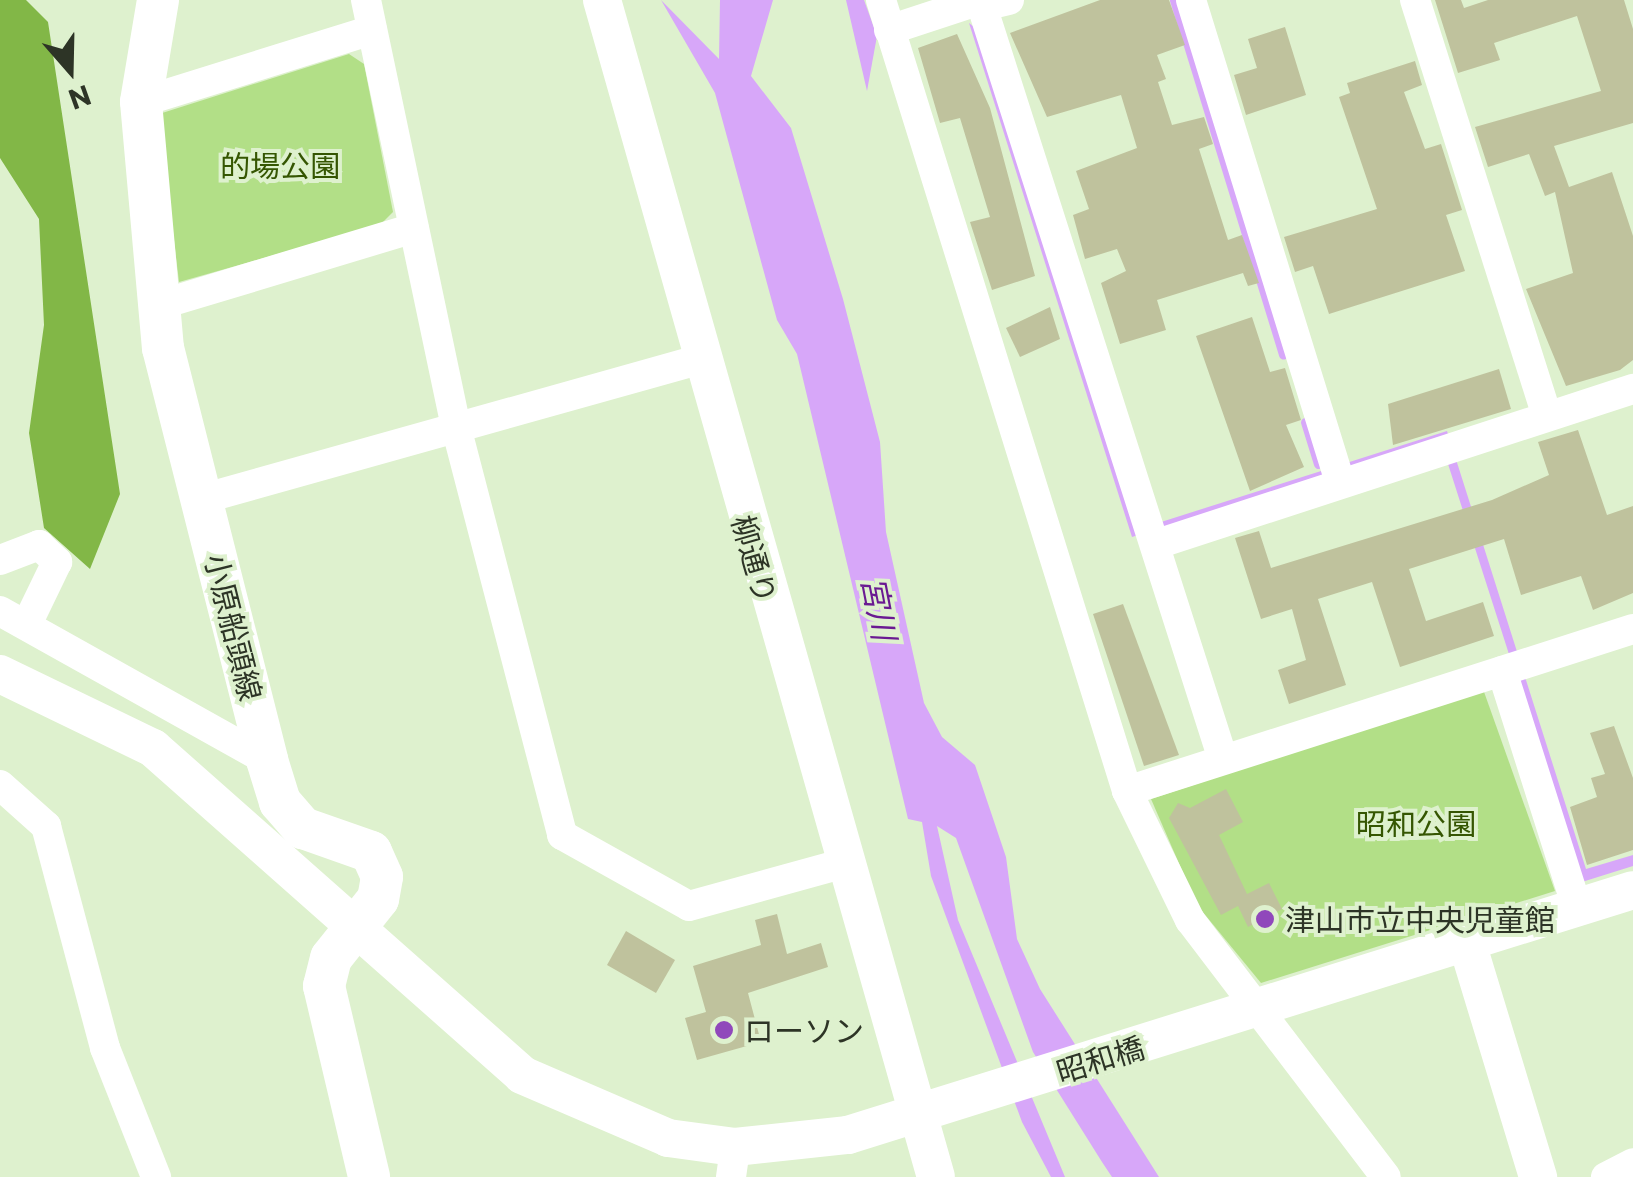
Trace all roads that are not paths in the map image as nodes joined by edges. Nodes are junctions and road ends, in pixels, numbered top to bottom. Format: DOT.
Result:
graph roads {
  1 [pos="158,0"];
  2 [pos="366,0"];
  3 [pos="602,0"];
  4 [pos="880,0"];
  5 [pos="1192,0"];
  6 [pos="1415,0"];
  7 [pos="990,2"];
  8 [pos="372,30"];
  9 [pos="890,30"];
  10 [pos="140,102"];
  11 [pos="414,228"];
  12 [pos="159,305"];
  13 [pos="698,360"];
  14 [pos="1633,389"];
  15 [pos="1547,416"];
  16 [pos="455,423"];
  17 [pos="1340,482"];
  18 [pos="202,499"];
  19 [pos="1157,544"];
  20 [pos="0,560"];
  21 [pos="14,615"];
  22 [pos="1633,630"];
  23 [pos="1502,671"];
  24 [pos="0,674"];
  25 [pos="1222,756"];
  26 [pos="267,760"];
  27 [pos="0,784"];
  28 [pos="1126,791"];
  29 [pos="841,864"];
  30 [pos="1633,890"];
  31 [pos="1577,908"];
  32 [pos="356,934"];
  33 [pos="1467,943"];
  34 [pos="1253,1012"];
  35 [pos="912,1117"];
  36 [pos="733,1162"];
  37 [pos="1633,1163"];
  38 [pos="156,1177"];
  39 [pos="369,1177"];
  40 [pos="936,1177"];
  41 [pos="1386,1177"];
  42 [pos="1538,1177"];
  43 [pos="1606,1177"];
  1 -- 10 [label="main road, 小原船頭線"];
  2 -- 8 [label="street"];
  3 -- 13 [label="street, 柳通り"];
  4 -- 9 [label="street"];
  5 -- 17 [label="street"];
  6 -- 15 [label="street"];
  7 -- 9 [label="street"];
  7 -- 19 [label="street"];
  8 -- 10 [label="street"];
  8 -- 11 [label="street"];
  9 -- 28 [label="street"];
  10 -- 12 [label="main road, 小原船頭線"];
  11 -- 12 [label="street"];
  11 -- 16 [label="street"];
  12 -- 18 [label="main road, 小原船頭線"];
  13 -- 16 [label="street"];
  13 -- 29 [label="street, 柳通り"];
  14 -- 15 [label="street"];
  15 -- 17 [label="street"];
  16 -- 18 [label="street"];
  16 -- 29 [label="street"];
  17 -- 19 [label="street"];
  18 -- 26 [label="main road, 小原船頭線"];
  19 -- 25 [label="street"];
  20 -- 21 [label="street"];
  21 -- 26 [label="street"];
  22 -- 23 [label="street"];
  23 -- 25 [label="street"];
  23 -- 31 [label="street"];
  24 -- 32 [label="street, 昭和橋"];
  25 -- 28 [label="street"];
  26 -- 32 [label="main road, 小原船頭線"];
  27 -- 38 [label="street"];
  28 -- 34 [label="street"];
  29 -- 35 [label="street, 柳通り"];
  30 -- 31 [label="street, 昭和橋"];
  31 -- 33 [label="street, 昭和橋"];
  32 -- 36 [label="street, 昭和橋"];
  32 -- 39 [label="main road, 小原船頭線"];
  33 -- 34 [label="street, 昭和橋"];
  33 -- 42 [label="street"];
  34 -- 35 [label="street, 昭和橋"];
  34 -- 41 [label="street"];
  35 -- 36 [label="street, 昭和橋"];
  35 -- 40 [label="street, 柳通り"];
  37 -- 43 [label="street"];
}
